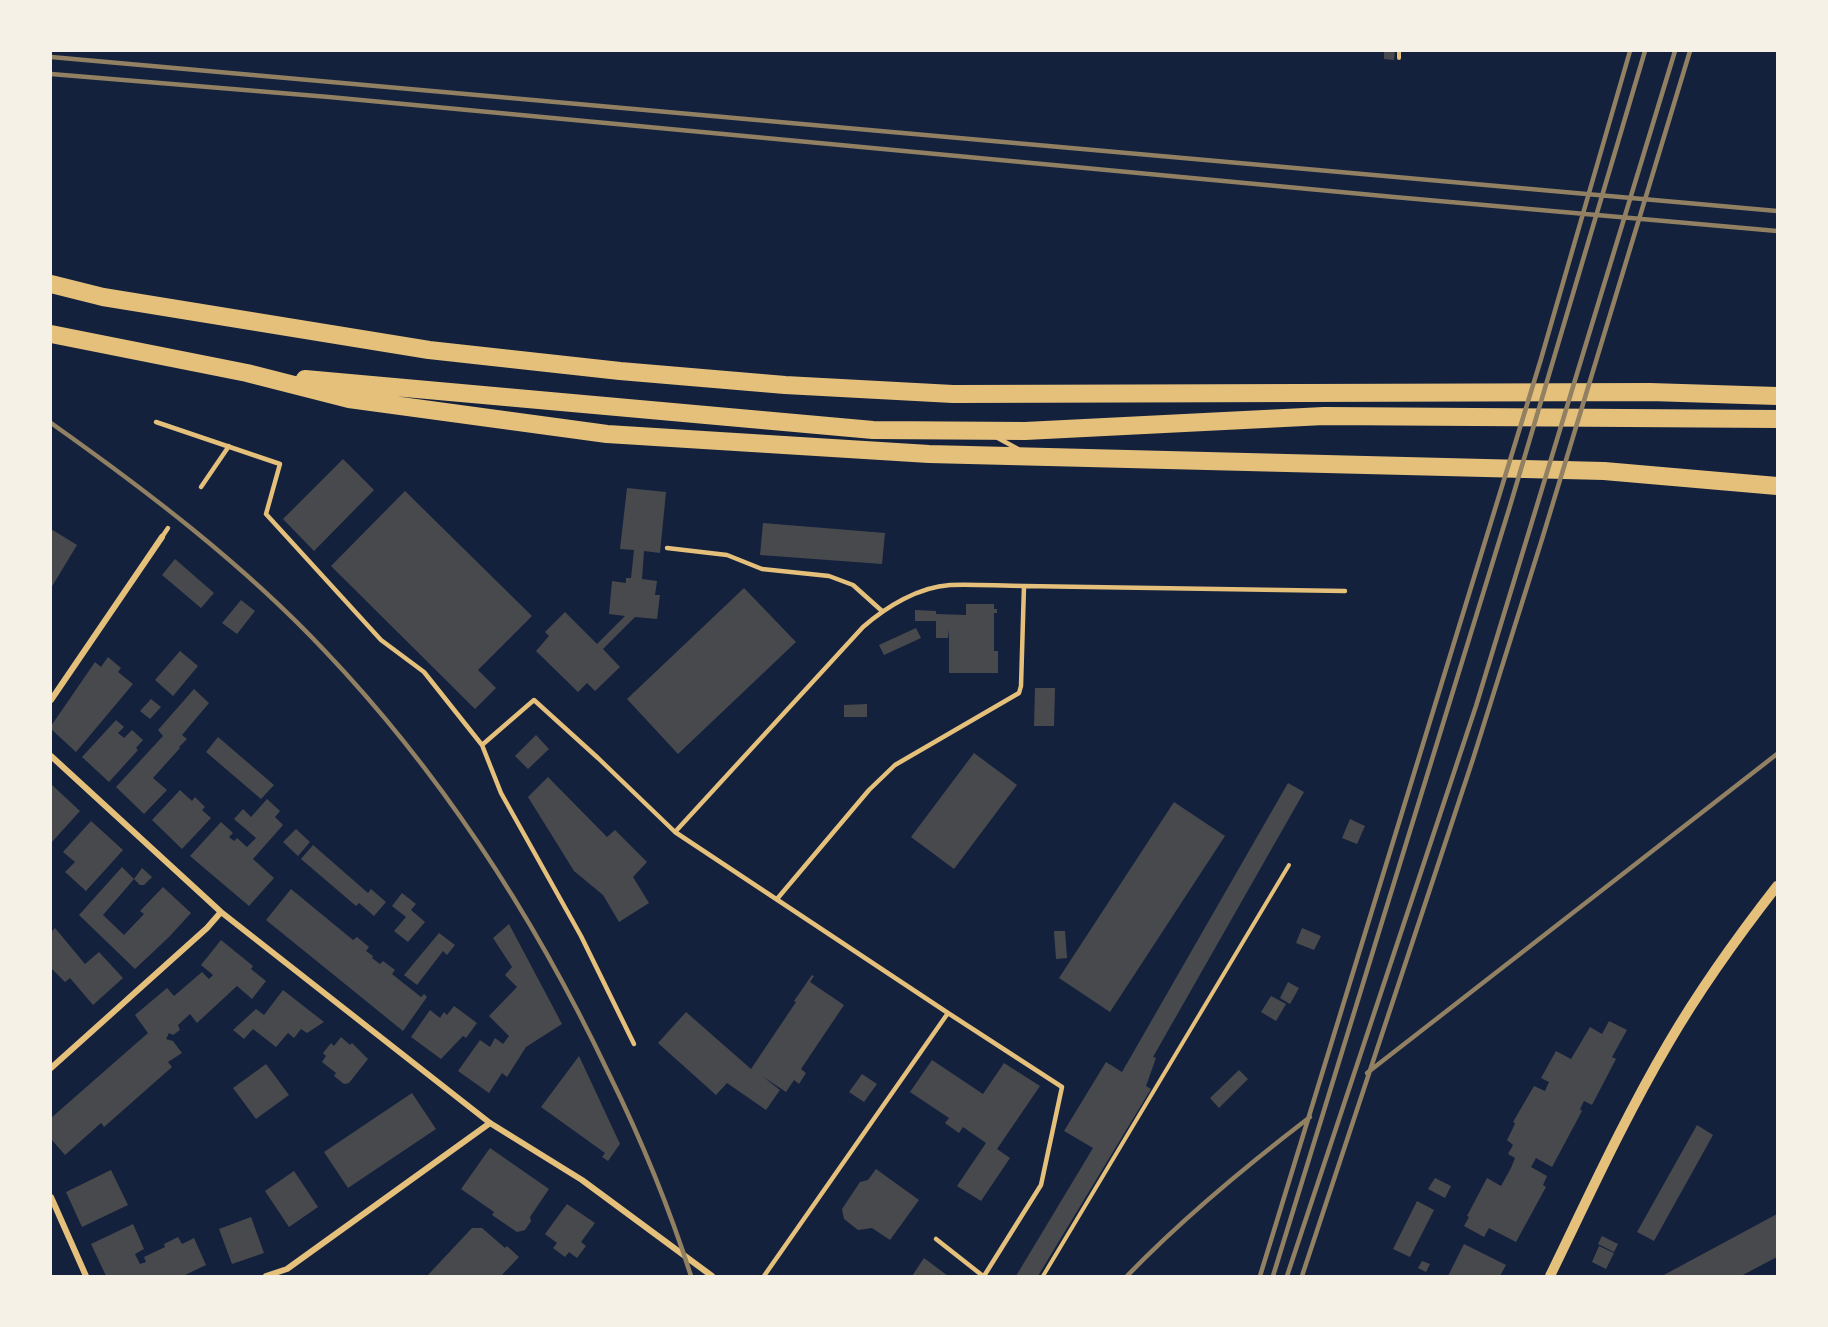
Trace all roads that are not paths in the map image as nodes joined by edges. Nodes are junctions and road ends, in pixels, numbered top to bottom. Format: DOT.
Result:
graph roads {
  1 [pos="51,284"];
  2 [pos="51,334"];
  3 [pos="247,373"];
  4 [pos="1777,396"];
  5 [pos="1777,419"];
  6 [pos="156,422"];
  7 [pos="986,431"];
  8 [pos="229,446"];
  9 [pos="1033,457"];
  10 [pos="1777,486"];
  11 [pos="201,487"];
  12 [pos="168,528"];
  13 [pos="162,537"];
  14 [pos="667,549"];
  15 [pos="1024,586"];
  16 [pos="1344,591"];
  17 [pos="882,611"];
  18 [pos="51,700"];
  19 [pos="482,745"];
  20 [pos="51,756"];
  21 [pos="675,832"];
  22 [pos="1777,886"];
  23 [pos="777,899"];
  24 [pos="221,912"];
  25 [pos="948,1013"];
  26 [pos="634,1044"];
  27 [pos="51,1068"];
  28 [pos="490,1123"];
  29 [pos="51,1197"];
  30 [pos="936,1239"];
  31 [pos="86,1276"];
  32 [pos="266,1276"];
  33 [pos="712,1276"];
  34 [pos="764,1276"];
  35 [pos="984,1276"];
  36 [pos="1550,1276"];
  1 -- 4 [label="highway"];
  2 -- 3 [label="highway"];
  3 -- 7 [label="highway"];
  3 -- 9 [label="highway"];
  5 -- 7 [label="highway"];
  6 -- 8 [label="lane"];
  7 -- 9 [label="lane"];
  8 -- 11 [label="lane"];
  8 -- 19 [label="lane"];
  9 -- 10 [label="highway"];
  12 -- 13 [label="lane"];
  13 -- 18 [label="street"];
  14 -- 17 [label="lane"];
  15 -- 16 [label="lane"];
  15 -- 17 [label="lane"];
  15 -- 23 [label="lane"];
  17 -- 21 [label="lane"];
  19 -- 21 [label="lane"];
  19 -- 26 [label="lane"];
  20 -- 24 [label="street"];
  21 -- 23 [label="lane"];
  22 -- 36 [label="street"];
  23 -- 25 [label="lane"];
  24 -- 27 [label="street"];
  24 -- 28 [label="street"];
  25 -- 34 [label="lane"];
  25 -- 35 [label="lane"];
  28 -- 32 [label="street"];
  28 -- 33 [label="street"];
  29 -- 31 [label="street"];
  30 -- 35 [label="lane"];
}
